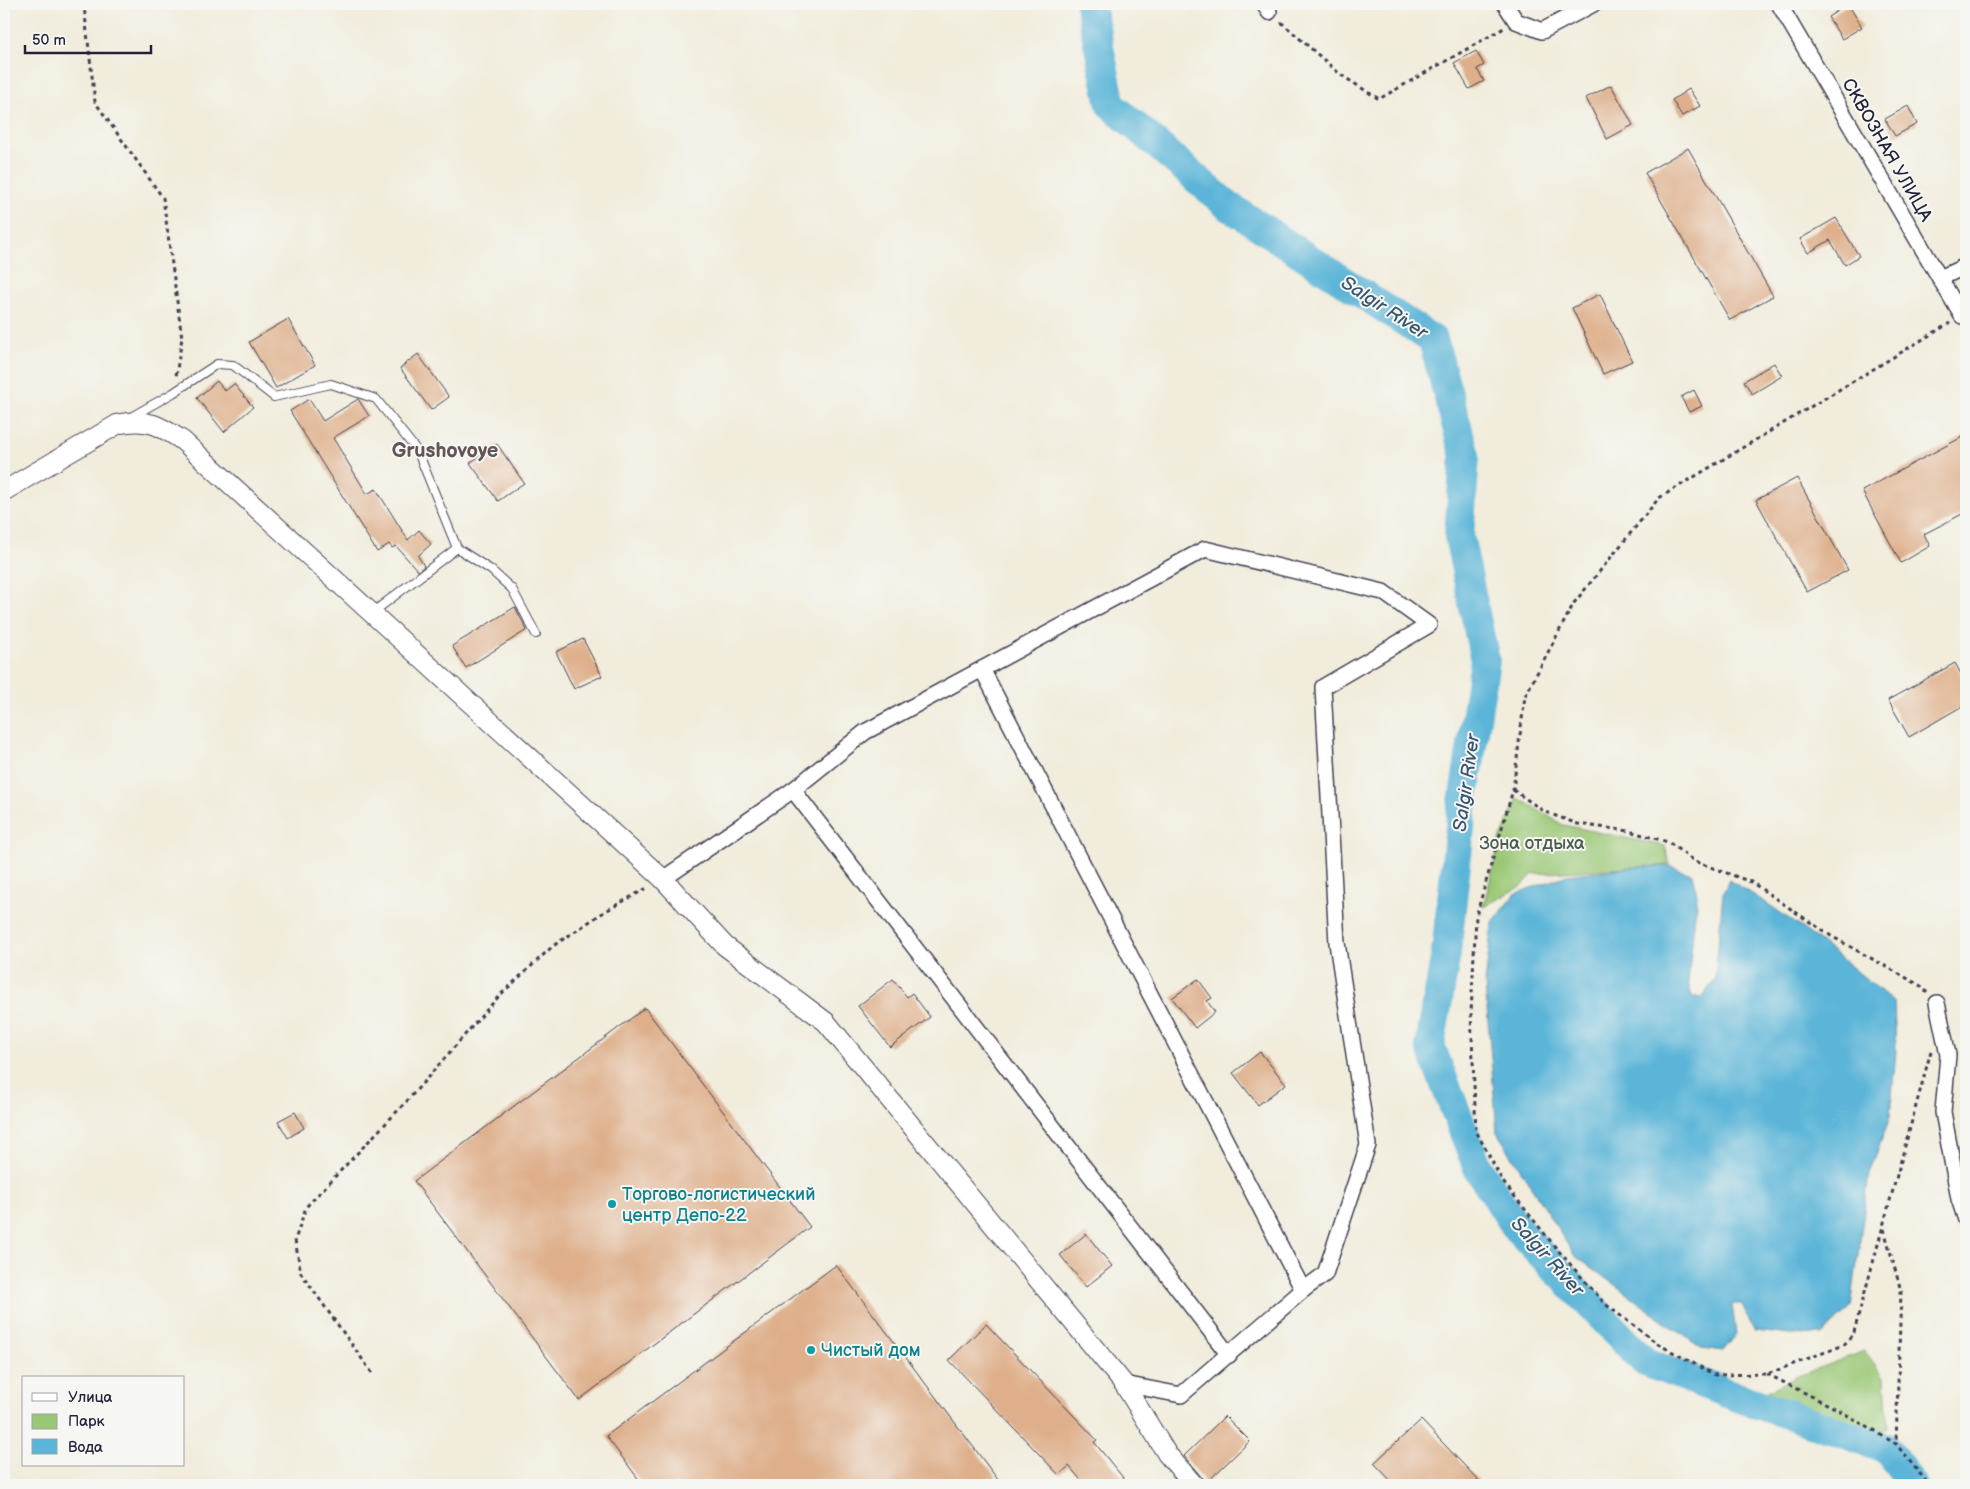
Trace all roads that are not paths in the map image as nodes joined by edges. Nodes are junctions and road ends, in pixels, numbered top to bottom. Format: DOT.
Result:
graph roads {
  1 [pos="1505,4"];
  2 [pos="1593,4"];
  3 [pos="1779,4"];
  4 [pos="1966,266"];
  5 [pos="1940,278"];
  6 [pos="1964,314"];
  7 [pos="118,424"];
  8 [pos="4,491"];
  9 [pos="457,548"];
  10 [pos="372,613"];
  11 [pos="536,634"];
  12 [pos="982,669"];
  13 [pos="793,790"];
  14 [pos="663,879"];
  15 [pos="1938,1003"];
  16 [pos="1966,1220"];
  17 [pos="1303,1290"];
  18 [pos="1229,1355"];
  19 [pos="1124,1384"];
  20 [pos="1194,1485"];
  1 -- 2 [label="street"];
  3 -- 5 [label="street, СКВОЗНАЯ УЛИЦА"];
  4 -- 5 [label="street"];
  5 -- 6 [label="street, СКВОЗНАЯ УЛИЦА"];
  7 -- 8 [label="street"];
  7 -- 9 [label="lane"];
  7 -- 10 [label="street"];
  9 -- 10 [label="lane"];
  9 -- 11 [label="lane"];
  10 -- 14 [label="street"];
  12 -- 13 [label="street"];
  12 -- 17 [label="street"];
  12 -- 17 [label="street"];
  13 -- 14 [label="street"];
  13 -- 18 [label="street"];
  14 -- 19 [label="street"];
  15 -- 16 [label="street"];
  17 -- 18 [label="street"];
  18 -- 19 [label="street"];
  19 -- 20 [label="street"];
}
